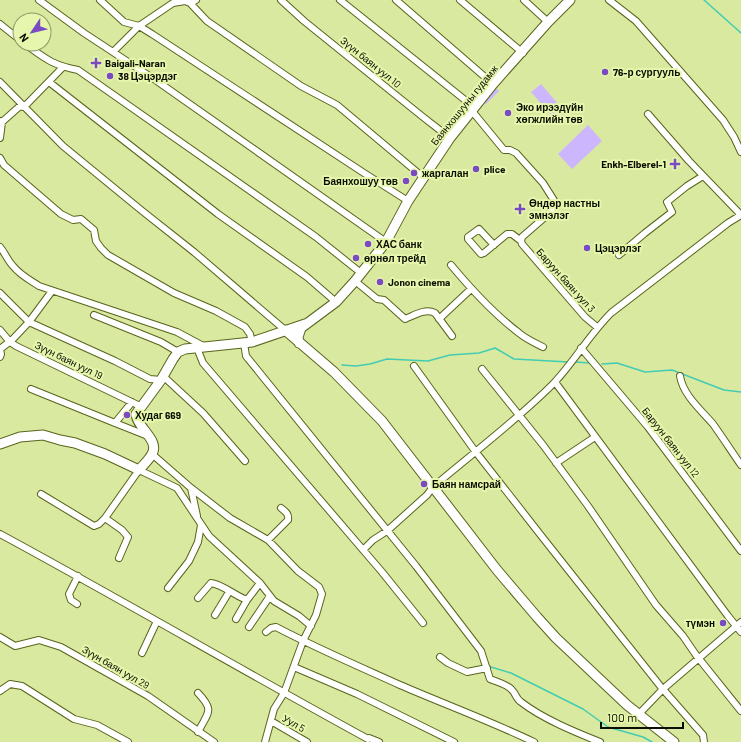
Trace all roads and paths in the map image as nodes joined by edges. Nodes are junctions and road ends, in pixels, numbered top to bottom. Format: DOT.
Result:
graph roads {
  1 [pos="39,0"];
  2 [pos="100,0"];
  3 [pos="281,0"];
  4 [pos="340,0"];
  5 [pos="396,0"];
  6 [pos="460,0"];
  7 [pos="524,0"];
  8 [pos="570,0"];
  9 [pos="609,0"];
  10 [pos="171,1"];
  11 [pos="193,2"];
  12 [pos="548,22"];
  13 [pos="0,24"];
  14 [pos="139,26"];
  15 [pos="12,34"];
  16 [pos="114,51"];
  17 [pos="36,52"];
  18 [pos="523,52"];
  19 [pos="63,67"];
  20 [pos="0,82"];
  21 [pos="49,82"];
  22 [pos="493,84"];
  23 [pos="24,107"];
  24 [pos="474,110"];
  25 [pos="648,114"];
  26 [pos="1,122"];
  27 [pos="0,138"];
  28 [pos="450,138"];
  29 [pos="741,152"];
  30 [pos="0,158"];
  31 [pos="702,176"];
  32 [pos="424,178"];
  33 [pos="408,201"];
  34 [pos="741,215"];
  35 [pos="521,241"];
  36 [pos="386,242"];
  37 [pos="494,245"];
  38 [pos="0,247"];
  39 [pos="619,255"];
  40 [pos="451,265"];
  41 [pos="361,273"];
  42 [pos="355,282"];
  43 [pos="471,289"];
  44 [pos="52,291"];
  45 [pos="0,293"];
  46 [pos="336,302"];
  47 [pos="94,315"];
  48 [pos="439,319"];
  49 [pos="29,322"];
  50 [pos="305,324"];
  51 [pos="597,327"];
  52 [pos="0,330"];
  53 [pos="285,330"];
  54 [pos="452,336"];
  55 [pos="10,342"];
  56 [pos="299,342"];
  57 [pos="248,343"];
  58 [pos="543,347"];
  59 [pos="201,348"];
  60 [pos="581,348"];
  61 [pos="0,349"];
  62 [pos="178,352"];
  63 [pos="0,357"];
  64 [pos="414,366"];
  65 [pos="482,369"];
  66 [pos="680,376"];
  67 [pos="162,378"];
  68 [pos="554,382"];
  69 [pos="31,389"];
  70 [pos="132,402"];
  71 [pos="142,407"];
  72 [pos="518,415"];
  73 [pos="115,423"];
  74 [pos="148,436"];
  75 [pos="595,437"];
  76 [pos="0,444"];
  77 [pos="475,451"];
  78 [pos="152,454"];
  79 [pos="245,461"];
  80 [pos="556,463"];
  81 [pos="741,465"];
  82 [pos="139,470"];
  83 [pos="433,487"];
  84 [pos="192,488"];
  85 [pos="41,494"];
  86 [pos="281,508"];
  87 [pos="105,518"];
  88 [pos="200,523"];
  89 [pos="387,531"];
  90 [pos="0,534"];
  91 [pos="268,540"];
  92 [pos="363,550"];
  93 [pos="741,551"];
  94 [pos="118,558"];
  95 [pos="78,576"];
  96 [pos="260,583"];
  97 [pos="168,588"];
  98 [pos="229,592"];
  99 [pos="270,596"];
  100 [pos="198,598"];
  101 [pos="247,600"];
  102 [pos="77,604"];
  103 [pos="216,615"];
  104 [pos="236,619"];
  105 [pos="157,621"];
  106 [pos="423,622"];
  107 [pos="738,624"];
  108 [pos="312,626"];
  109 [pos="249,627"];
  110 [pos="266,632"];
  111 [pos="741,632"];
  112 [pos="0,637"];
  113 [pos="303,641"];
  114 [pos="142,653"];
  115 [pos="440,657"];
  116 [pos="698,658"];
  117 [pos="294,667"];
  118 [pos="487,668"];
  119 [pos="663,689"];
  120 [pos="0,691"];
  121 [pos="198,693"];
  122 [pos="284,693"];
  123 [pos="741,711"];
  124 [pos="638,715"];
  125 [pos="271,721"];
  126 [pos="198,732"];
  127 [pos="128,742"];
  128 [pos="214,742"];
  129 [pos="265,742"];
  130 [pos="306,742"];
  131 [pos="379,742"];
  132 [pos="454,742"];
  133 [pos="534,742"];
  134 [pos="600,742"];
  135 [pos="674,742"];
  136 [pos="704,742"];
  1 -- 16 [label="street"];
  2 -- 14 [label="street"];
  3 -- 28 [label="street, Зүүн баян уул 10"];
  4 -- 24 [label="street"];
  5 -- 22 [label="street"];
  6 -- 18 [label="street"];
  7 -- 12 [label="street"];
  8 -- 12 [label="street, Баянхошууны гудамж"];
  9 -- 29 [label="street"];
  10 -- 11 [label="street"];
  10 -- 14 [label="street"];
  11 -- 32 [label="street"];
  12 -- 18 [label="street, Баянхошууны гудамж"];
  13 -- 15 [label="street"];
  14 -- 16 [label="street"];
  14 -- 33 [label="street"];
  16 -- 36 [label="street"];
  17 -- 19 [label="street"];
  18 -- 22 [label="street, Баянхошууны гудамж"];
  19 -- 21 [label="street"];
  19 -- 41 [label="street"];
  20 -- 23 [label="street"];
  21 -- 23 [label="street"];
  21 -- 46 [label="street"];
  22 -- 24 [label="street, Баянхошууны гудамж"];
  23 -- 26 [label="street"];
  23 -- 53 [label="street"];
  24 -- 28 [label="street, Баянхошууны гудамж"];
  24 -- 35 [label="street"];
  25 -- 31 [label="street"];
  26 -- 27 [label="street"];
  28 -- 32 [label="street, Баянхошууны гудамж"];
  30 -- 57 [label="street"];
  31 -- 34 [label="street"];
  31 -- 39 [label="street"];
  32 -- 33 [label="street, Баянхошууны гудамж"];
  33 -- 36 [label="street, Баянхошууны гудамж"];
  34 -- 51 [label="street, Баруун баян уул 3"];
  35 -- 37 [label="street"];
  35 -- 51 [label="street, Баруун баян уул 3"];
  36 -- 41 [label="street, Баянхошууны гудамж"];
  38 -- 44 [label="street"];
  40 -- 43 [label="street"];
  41 -- 42 [label="street, Баянхошууны гудамж"];
  42 -- 46 [label="street, Баянхошууны гудамж"];
  42 -- 48 [label="street"];
  43 -- 48 [label="street"];
  43 -- 58 [label="street"];
  44 -- 49 [label="street"];
  44 -- 59 [label="street"];
  45 -- 49 [label="street"];
  46 -- 50 [label="street, Баянхошууны гудамж"];
  47 -- 62 [label="street"];
  48 -- 54 [label="street"];
  49 -- 55 [label="street"];
  49 -- 67 [label="street"];
  50 -- 53 [label="street, Баянхошууны гудамж"];
  50 -- 56 [label="street"];
  51 -- 60 [label="street"];
  52 -- 55 [label="street, Зүүн баян уул 19"];
  53 -- 56 [label="street"];
  53 -- 57 [label="street, Баянхошууны гудамж"];
  55 -- 61 [label="street"];
  55 -- 70 [label="street, Зүүн баян уул 19"];
  56 -- 83 [label="street"];
  57 -- 59 [label="street, Баянхошууны гудамж"];
  57 -- 89 [label="street"];
  59 -- 62 [label="street, Баянхошууны гудамж"];
  59 -- 92 [label="street"];
  60 -- 68 [label="street"];
  60 -- 93 [label="street, Баруун баян уул 12"];
  61 -- 63 [label="street"];
  62 -- 67 [label="street"];
  64 -- 77 [label="street"];
  65 -- 72 [label="street"];
  66 -- 81 [label="street"];
  67 -- 71 [label="street"];
  67 -- 79 [label="street"];
  68 -- 72 [label="street"];
  68 -- 75 [label="street"];
  69 -- 73 [label="street"];
  70 -- 71 [label="street, Зүүн баян уул 19"];
  70 -- 73 [label="street"];
  71 -- 74 [label="street"];
  72 -- 77 [label="street"];
  72 -- 80 [label="street"];
  73 -- 74 [label="street"];
  74 -- 78 [label="street"];
  75 -- 80 [label="street"];
  75 -- 107 [label="street"];
  76 -- 82 [label="street"];
  77 -- 83 [label="street"];
  77 -- 119 [label="street"];
  78 -- 82 [label="street"];
  78 -- 84 [label="street"];
  80 -- 116 [label="street"];
  82 -- 87 [label="street"];
  82 -- 88 [label="street"];
  83 -- 89 [label="street"];
  83 -- 124 [label="street"];
  84 -- 88 [label="street"];
  84 -- 91 [label="street"];
  85 -- 87 [label="street"];
  86 -- 91 [label="street"];
  87 -- 94 [label="street"];
  88 -- 96 [label="street"];
  88 -- 97 [label="street"];
  89 -- 92 [label="street"];
  89 -- 118 [label="street"];
  90 -- 95 [label="street"];
  91 -- 108 [label="street"];
  92 -- 106 [label="street"];
  95 -- 102 [label="street"];
  95 -- 105 [label="street"];
  96 -- 99 [label="street"];
  96 -- 101 [label="street"];
  98 -- 100 [label="street"];
  98 -- 101 [label="street"];
  98 -- 103 [label="street"];
  99 -- 108 [label="street"];
  99 -- 109 [label="street"];
  101 -- 104 [label="street"];
  105 -- 114 [label="street"];
  105 -- 122 [label="street"];
  107 -- 111 [label="street"];
  107 -- 116 [label="street"];
  108 -- 113 [label="street"];
  110 -- 113 [label="street"];
  112 -- 126 [label="street, Зүүн баян уул 29"];
  113 -- 117 [label="street"];
  113 -- 133 [label="street"];
  115 -- 118 [label="street"];
  116 -- 119 [label="street"];
  116 -- 123 [label="street"];
  117 -- 122 [label="street"];
  117 -- 132 [label="street"];
  118 -- 134 [label="street"];
  119 -- 124 [label="street"];
  119 -- 136 [label="street"];
  120 -- 127 [label="street"];
  121 -- 126 [label="street"];
  122 -- 125 [label="street"];
  122 -- 131 [label="street"];
  124 -- 135 [label="street"];
  125 -- 129 [label="street"];
  125 -- 130 [label="street, Уул 5"];
  126 -- 128 [label="street, Зүүн баян уул 29"];
}
